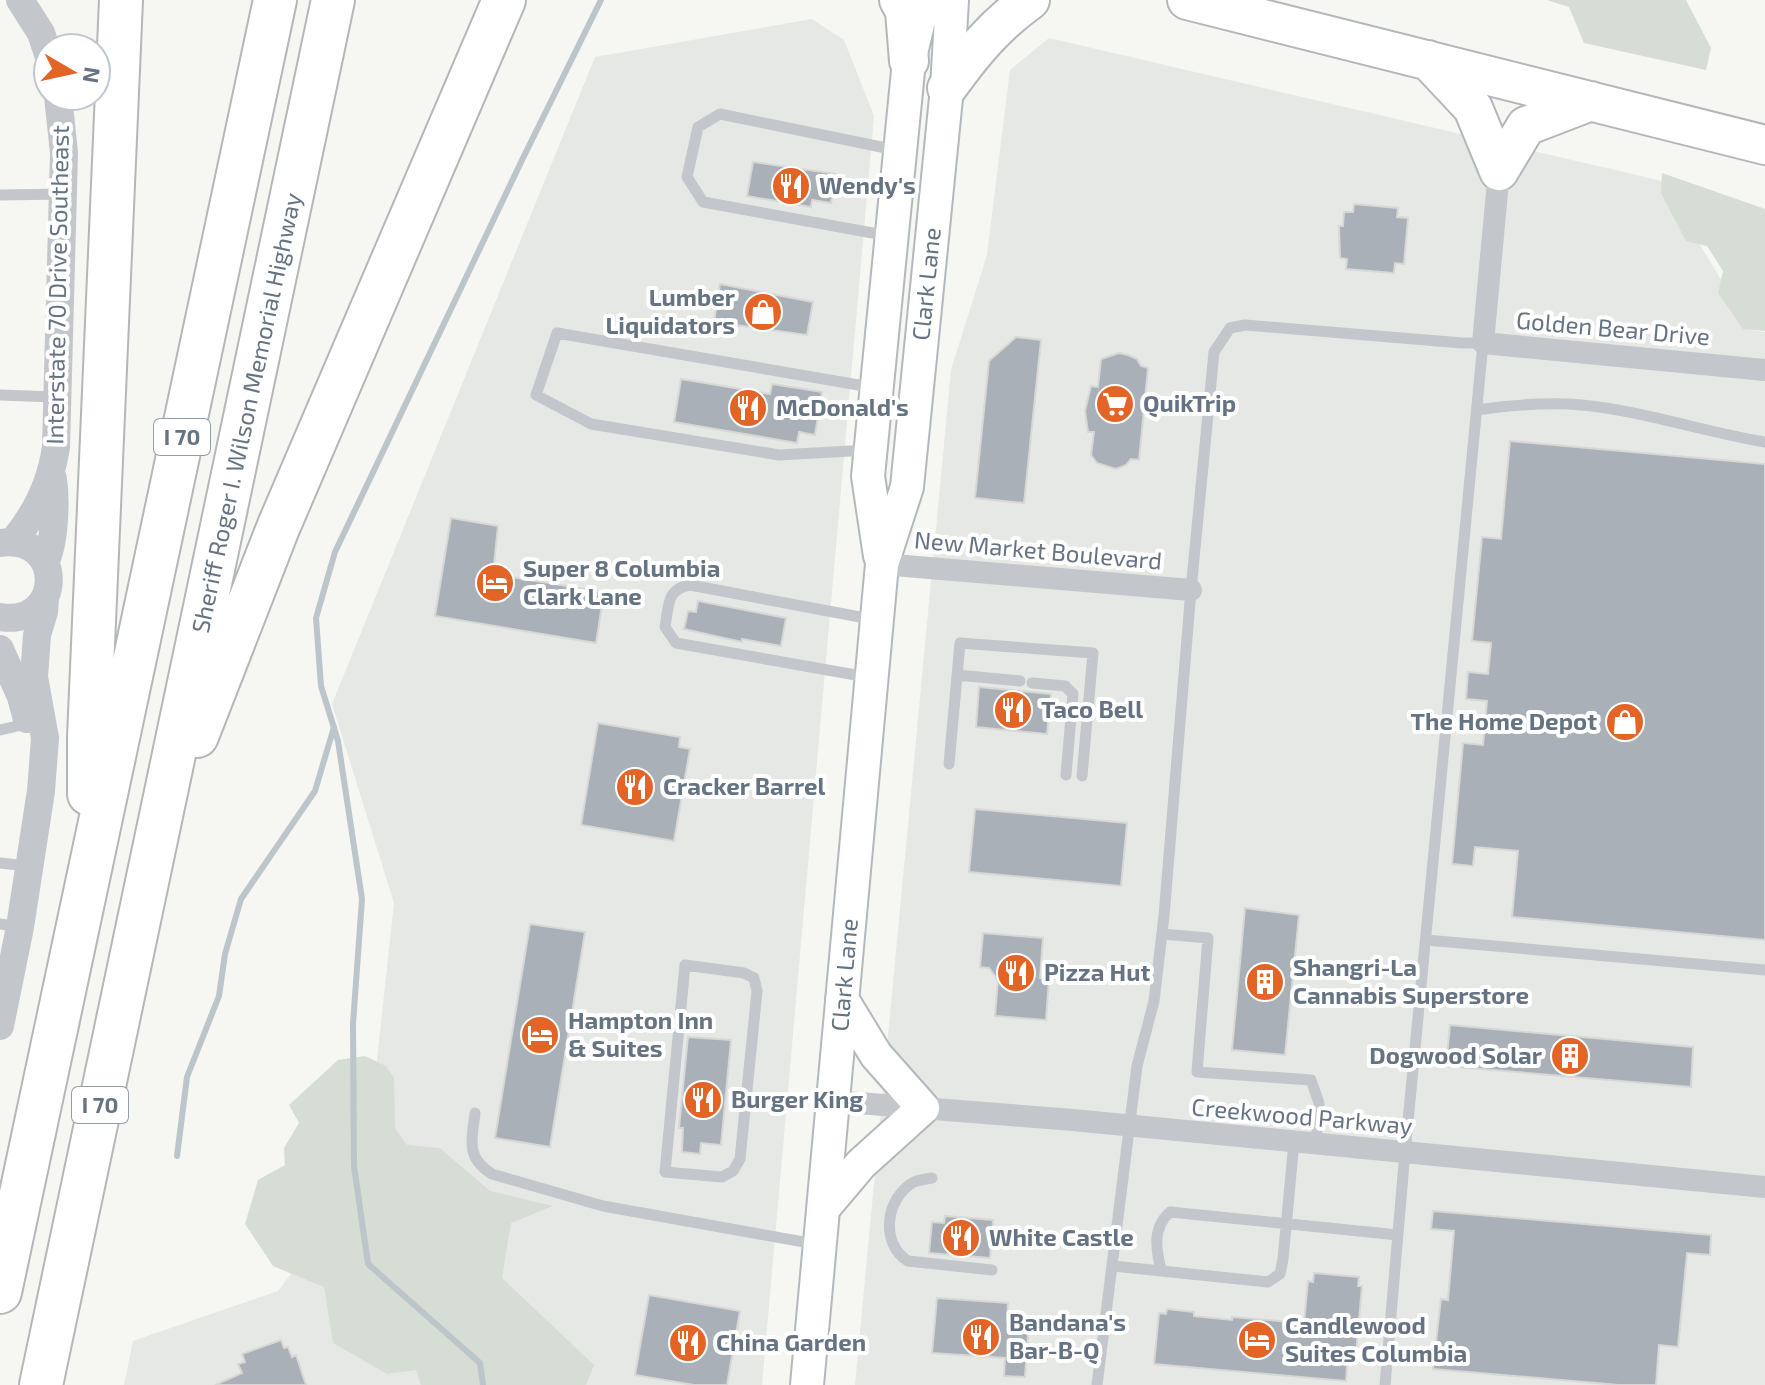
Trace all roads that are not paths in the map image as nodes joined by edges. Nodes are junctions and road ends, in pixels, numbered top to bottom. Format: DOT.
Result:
graph roads {
  1 [pos="20,0"];
  2 [pos="121,0"];
  3 [pos="275,0"];
  4 [pos="333,0"];
  5 [pos="504,0"];
  6 [pos="899,0"];
  7 [pos="924,0"];
  8 [pos="952,0"];
  9 [pos="1030,0"];
  10 [pos="1187,0"];
  11 [pos="40,32"];
  12 [pos="1428,60"];
  13 [pos="909,61"];
  14 [pos="947,88"];
  15 [pos="1591,101"];
  16 [pos="60,112"];
  17 [pos="1765,145"];
  18 [pos="900,151"];
  19 [pos="1499,171"];
  20 [pos="2,194"];
  21 [pos="63,194"];
  22 [pos="892,237"];
  23 [pos="1483,343"];
  24 [pos="1765,370"];
  25 [pos="877,388"];
  26 [pos="0,395"];
  27 [pos="57,397"];
  28 [pos="1477,410"];
  29 [pos="1765,442"];
  30 [pos="870,450"];
  31 [pos="52,474"];
  32 [pos="6,542"];
  33 [pos="45,562"];
  34 [pos="882,564"];
  35 [pos="1191,590"];
  36 [pos="45,598"];
  37 [pos="0,617"];
  38 [pos="877,620"];
  39 [pos="0,649"];
  40 [pos="957,675"];
  41 [pos="871,678"];
  42 [pos="28,723"];
  43 [pos="0,730"];
  44 [pos="949,764"];
  45 [pos="41,774"];
  46 [pos="1066,775"];
  47 [pos="1082,776"];
  48 [pos="159,826"];
  49 [pos="0,863"];
  50 [pos="31,866"];
  51 [pos="91,874"];
  52 [pos="10,925"];
  53 [pos="1162,934"];
  54 [pos="1426,940"];
  55 [pos="1765,970"];
  56 [pos="842,999"];
  57 [pos="0,1026"];
  58 [pos="746,1093"];
  59 [pos="833,1101"];
  60 [pos="923,1108"];
  61 [pos="475,1113"];
  62 [pos="1130,1127"];
  63 [pos="1305,1143"];
  64 [pos="1405,1152"];
  65 [pos="932,1178"];
  66 [pos="1765,1187"];
  67 [pos="823,1209"];
  68 [pos="1287,1224"];
  69 [pos="1398,1235"];
  70 [pos="820,1245"];
  71 [pos="1113,1266"];
  72 [pos="992,1270"];
  73 [pos="1161,1270"];
  74 [pos="0,1292"];
  75 [pos="41,1385"];
  76 [pos="807,1385"];
  77 [pos="1097,1385"];
  78 [pos="1385,1385"];
  1 -- 11 [label="street"];
  2 -- 51 [label="highway"];
  3 -- 51 [label="highway, I 70"];
  4 -- 48 [label="highway, Sheriff Roger I. Wilson Memorial Highway / I 70"];
  5 -- 48 [label="highway"];
  6 -- 13 [label="highway"];
  7 -- 13 [label="main road, Clark Lane"];
  8 -- 14 [label="main road, Clark Lane"];
  9 -- 14 [label="highway"];
  10 -- 12 [label="highway"];
  12 -- 15 [label="highway"];
  12 -- 19 [label="highway"];
  13 -- 18 [label="main road, Clark Lane"];
  14 -- 34 [label="main road, Clark Lane"];
  15 -- 17 [label="highway"];
  15 -- 19 [label="highway"];
  16 -- 21 [label="street, Interstate 70 Drive Southeast"];
  18 -- 22 [label="main road, Clark Lane"];
  18 -- 22 [label="lane"];
  19 -- 23 [label="street, Golden Bear Drive"];
  20 -- 21 [label="lane"];
  21 -- 27 [label="street, Interstate 70 Drive Southeast"];
  22 -- 25 [label="main road, Clark Lane"];
  23 -- 24 [label="street, Golden Bear Drive"];
  23 -- 28 [label="lane"];
  23 -- 35 [label="lane"];
  25 -- 30 [label="main road, Clark Lane"];
  25 -- 30 [label="lane"];
  26 -- 27 [label="lane"];
  27 -- 31 [label="street, Interstate 70 Drive Southeast"];
  28 -- 29 [label="lane"];
  28 -- 54 [label="lane"];
  30 -- 34 [label="main road, Clark Lane"];
  31 -- 32 [label="street, Interstate 70 Drive Southeast"];
  31 -- 33 [label="street, Interstate 70 Drive Southeast"];
  32 -- 33 [label="street"];
  33 -- 36 [label="street, Interstate 70 Drive Southeast"];
  34 -- 35 [label="street, New Market Boulevard"];
  34 -- 38 [label="main road, Clark Lane"];
  35 -- 53 [label="lane"];
  36 -- 37 [label="street"];
  36 -- 45 [label="street"];
  38 -- 41 [label="main road, Clark Lane"];
  38 -- 41 [label="lane"];
  39 -- 42 [label="street"];
  40 -- 44 [label="lane"];
  40 -- 46 [label="lane"];
  40 -- 47 [label="lane"];
  41 -- 56 [label="main road, Clark Lane"];
  42 -- 43 [label="lane"];
  42 -- 45 [label="street"];
  45 -- 50 [label="street"];
  48 -- 75 [label="highway, I 70"];
  49 -- 50 [label="lane"];
  50 -- 52 [label="street"];
  51 -- 74 [label="highway, I 70"];
  52 -- 57 [label="street"];
  53 -- 62 [label="lane"];
  53 -- 63 [label="lane"];
  54 -- 55 [label="lane"];
  54 -- 64 [label="lane"];
  56 -- 59 [label="main road, Clark Lane"];
  56 -- 60 [label="main road"];
  58 -- 58 [label="lane"];
  59 -- 60 [label="street, Creekwood Parkway"];
  59 -- 67 [label="main road, Clark Lane"];
  60 -- 62 [label="street, Creekwood Parkway"];
  60 -- 67 [label="main road"];
  61 -- 70 [label="lane"];
  62 -- 63 [label="street, Creekwood Parkway"];
  62 -- 71 [label="lane"];
  63 -- 64 [label="street, Creekwood Parkway"];
  63 -- 68 [label="lane"];
  64 -- 66 [label="street, Creekwood Parkway"];
  64 -- 69 [label="lane"];
  65 -- 72 [label="lane"];
  67 -- 70 [label="main road, Clark Lane"];
  68 -- 69 [label="lane"];
  68 -- 73 [label="lane"];
  68 -- 73 [label="lane"];
  69 -- 78 [label="lane"];
  70 -- 76 [label="main road, Clark Lane"];
  71 -- 73 [label="lane"];
  71 -- 77 [label="lane"];
}
